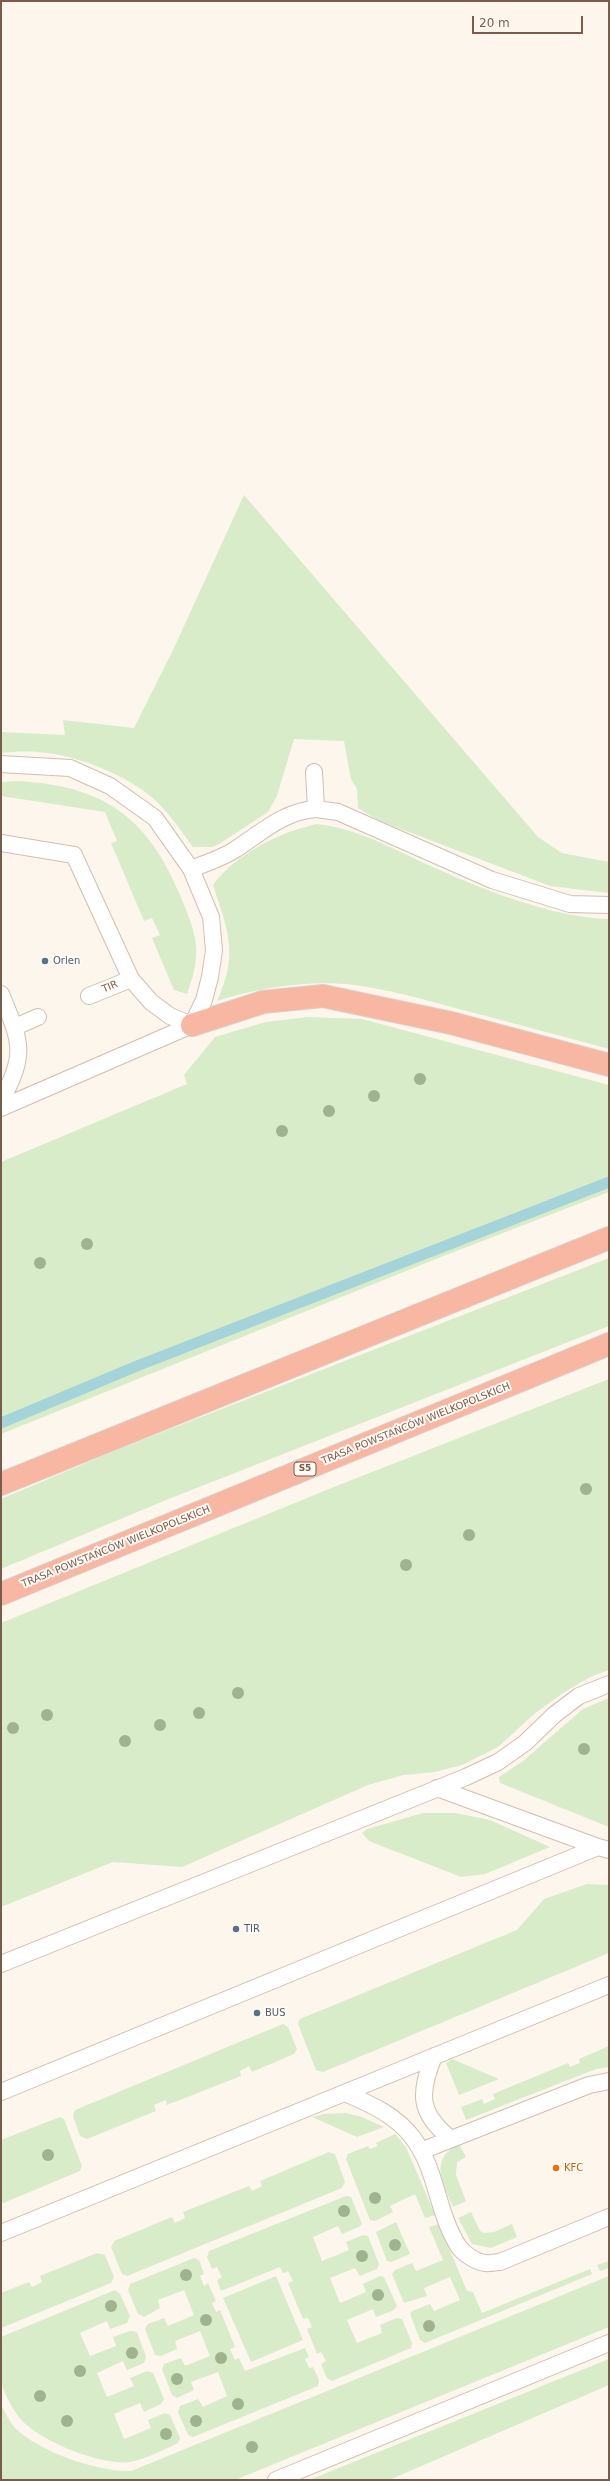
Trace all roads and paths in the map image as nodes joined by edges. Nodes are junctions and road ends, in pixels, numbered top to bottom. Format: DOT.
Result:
graph roads {
  1 [pos="1,764"];
  2 [pos="314,772"];
  3 [pos="316,809"];
  4 [pos="1,843"];
  5 [pos="191,870"];
  6 [pos="609,905"];
  7 [pos="131,979"];
  8 [pos="1,994"];
  9 [pos="89,996"];
  10 [pos="38,1017"];
  11 [pos="192,1025"];
  12 [pos="15,1027"];
  13 [pos="609,1065"];
  14 [pos="1,1101"];
  15 [pos="1,1108"];
  16 [pos="609,1238"];
  17 [pos="609,1344"];
  18 [pos="1,1484"];
  19 [pos="1,1594"];
  20 [pos="609,1684"];
  21 [pos="437,1788"];
  22 [pos="604,1848"];
  23 [pos="1,1964"];
  24 [pos="609,1985"];
  25 [pos="434,2056"];
  26 [pos="609,2082"];
  27 [pos="1,2092"];
  28 [pos="345,2093"];
  29 [pos="451,2139"];
  30 [pos="421,2151"];
  31 [pos="609,2216"];
  32 [pos="1,2233"];
  33 [pos="609,2342"];
  34 [pos="276,2480"];
  1 -- 5 [label="lane"];
  2 -- 3 [label="lane"];
  3 -- 5 [label="lane"];
  3 -- 6 [label="lane"];
  4 -- 7 [label="lane"];
  5 -- 11 [label="lane"];
  7 -- 9 [label="lane, TIR"];
  7 -- 11 [label="lane"];
  8 -- 12 [label="lane"];
  10 -- 12 [label="lane"];
  11 -- 13 [label="highway"];
  11 -- 15 [label="lane"];
  12 -- 14 [label="lane"];
  16 -- 18 [label="highway"];
  17 -- 19 [label="highway, TRASA POWSTAŃCÓW WIELKOPOLSKICH / S5"];
  20 -- 21 [label="lane"];
  21 -- 22 [label="lane"];
  21 -- 23 [label="lane"];
  22 -- 27 [label="lane"];
  24 -- 25 [label="lane"];
  25 -- 28 [label="lane"];
  25 -- 29 [label="lane"];
  26 -- 29 [label="lane"];
  28 -- 30 [label="lane"];
  28 -- 32 [label="lane"];
  29 -- 30 [label="lane"];
  30 -- 31 [label="lane"];
  33 -- 34 [label="lane"];
}
